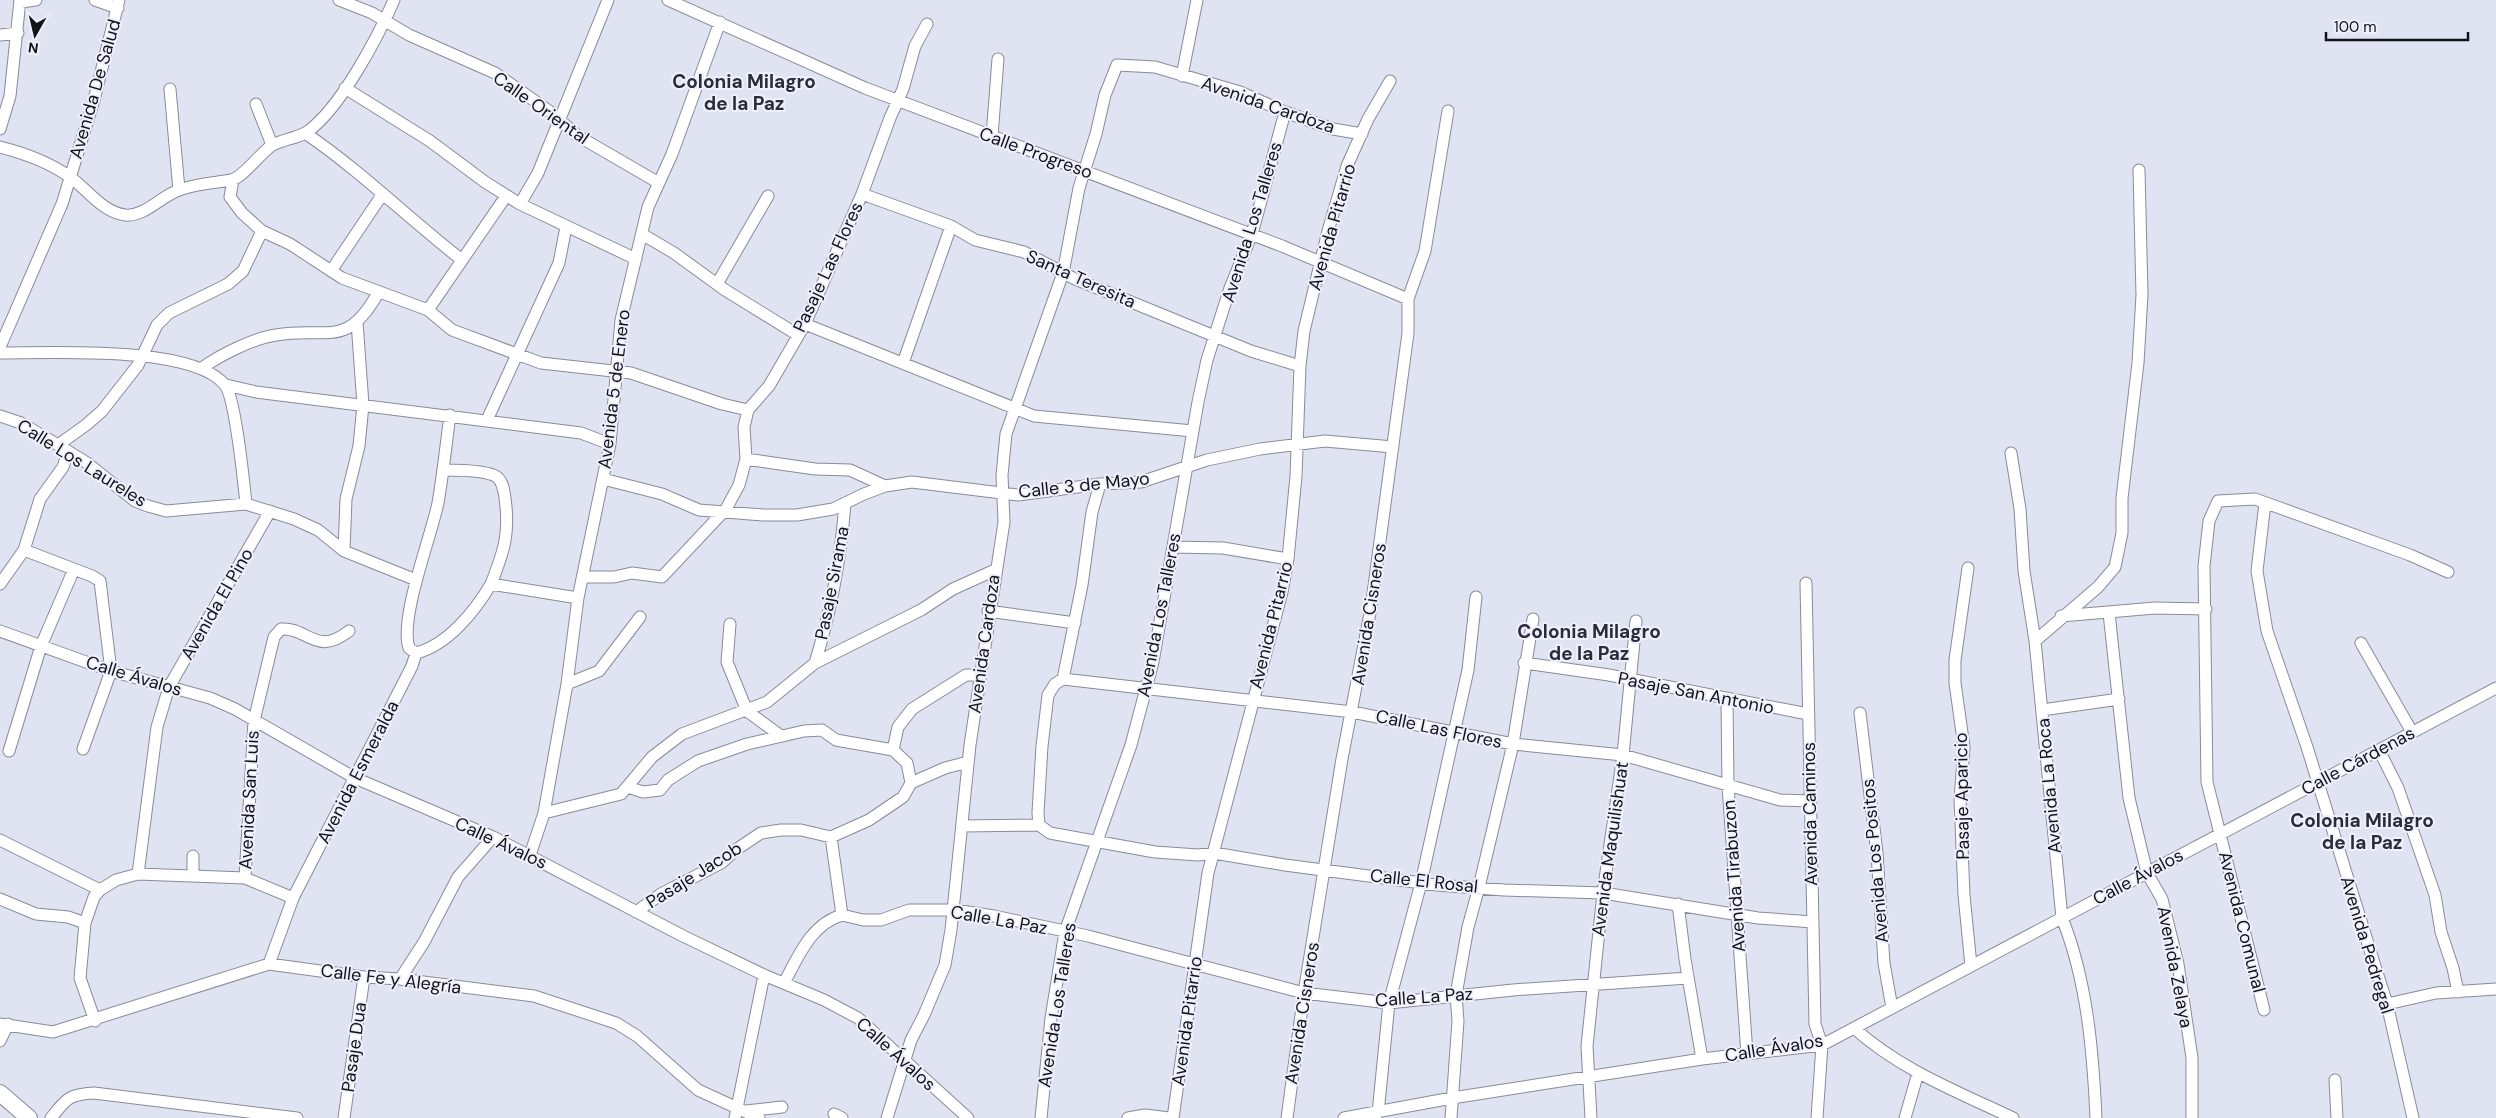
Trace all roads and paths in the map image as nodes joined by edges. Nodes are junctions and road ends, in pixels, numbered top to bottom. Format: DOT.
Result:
graph roads {
  1 [pos="36,0"];
  2 [pos="95,0"];
  3 [pos="339,0"];
  4 [pos="394,0"];
  5 [pos="608,0"];
  6 [pos="668,0"];
  7 [pos="1197,0"];
  8 [pos="20,1"];
  9 [pos="118,4"];
  10 [pos="385,21"];
  11 [pos="720,22"];
  12 [pos="927,24"];
  13 [pos="18,33"];
  14 [pos="0,35"];
  15 [pos="998,59"];
  16 [pos="1182,76"];
  17 [pos="1390,81"];
  18 [pos="345,88"];
  19 [pos="170,90"];
  20 [pos="898,101"];
  21 [pos="256,104"];
  22 [pos="1448,111"];
  23 [pos="1285,112"];
  24 [pos="558,119"];
  25 [pos="0,129"];
  26 [pos="305,133"];
  27 [pos="1362,134"];
  28 [pos="992,136"];
  29 [pos="272,145"];
  30 [pos="0,147"];
  31 [pos="2139,170"];
  32 [pos="1085,171"];
  33 [pos="70,177"];
  34 [pos="233,180"];
  35 [pos="658,183"];
  36 [pos="178,190"];
  37 [pos="862,194"];
  38 [pos="382,195"];
  39 [pos="506,196"];
  40 [pos="768,196"];
  41 [pos="520,204"];
  42 [pos="951,226"];
  43 [pos="566,227"];
  44 [pos="262,231"];
  45 [pos="642,234"];
  46 [pos="1252,234"];
  47 [pos="636,259"];
  48 [pos="462,260"];
  49 [pos="1321,262"];
  50 [pos="331,271"];
  51 [pos="1063,273"];
  52 [pos="717,284"];
  53 [pos="378,293"];
  54 [pos="1408,299"];
  55 [pos="428,310"];
  56 [pos="357,322"];
  57 [pos="805,324"];
  58 [pos="798,335"];
  59 [pos="1215,336"];
  60 [pos="0,347"];
  61 [pos="0,353"];
  62 [pos="518,355"];
  63 [pos="144,356"];
  64 [pos="902,363"];
  65 [pos="1300,366"];
  66 [pos="202,368"];
  67 [pos="617,371"];
  68 [pos="226,385"];
  69 [pos="363,405"];
  70 [pos="748,410"];
  71 [pos="1016,410"];
  72 [pos="0,416"];
  73 [pos="450,416"];
  74 [pos="487,420"];
  75 [pos="1193,431"];
  76 [pos="610,444"];
  77 [pos="1298,444"];
  78 [pos="58,445"];
  79 [pos="1393,447"];
  80 [pos="68,452"];
  81 [pos="2011,453"];
  82 [pos="746,459"];
  83 [pos="1188,467"];
  84 [pos="444,470"];
  85 [pos="603,479"];
  86 [pos="1100,484"];
  87 [pos="885,486"];
  88 [pos="1002,492"];
  89 [pos="846,503"];
  90 [pos="2265,503"];
  91 [pos="246,504"];
  92 [pos="270,512"];
  93 [pos="724,512"];
  94 [pos="1173,547"];
  95 [pos="24,550"];
  96 [pos="344,551"];
  97 [pos="1288,560"];
  98 [pos="1968,568"];
  99 [pos="74,569"];
  100 [pos="995,570"];
  101 [pos="2448,572"];
  102 [pos="583,577"];
  103 [pos="416,580"];
  104 [pos="1806,583"];
  105 [pos="0,584"];
  106 [pos="491,584"];
  107 [pos="1476,597"];
  108 [pos="578,598"];
  109 [pos="2206,609"];
  110 [pos="988,611"];
  111 [pos="2109,613"];
  112 [pos="2061,616"];
  113 [pos="640,617"];
  114 [pos="1533,619"];
  115 [pos="1636,621"];
  116 [pos="1075,623"];
  117 [pos="730,624"];
  118 [pos="0,631"];
  119 [pos="349,631"];
  120 [pos="2035,641"];
  121 [pos="2361,643"];
  122 [pos="41,646"];
  123 [pos="416,652"];
  124 [pos="816,663"];
  125 [pos="1524,664"];
  126 [pos="111,671"];
  127 [pos="979,675"];
  128 [pos="1063,679"];
  129 [pos="1631,680"];
  130 [pos="567,684"];
  131 [pos="169,687"];
  132 [pos="1146,688"];
  133 [pos="2496,688"];
  134 [pos="1727,698"];
  135 [pos="2119,699"];
  136 [pos="1252,700"];
  137 [pos="2042,710"];
  138 [pos="747,711"];
  139 [pos="1352,712"];
  140 [pos="1860,713"];
  141 [pos="1808,714"];
  142 [pos="254,721"];
  143 [pos="1453,731"];
  144 [pos="2412,732"];
  145 [pos="781,736"];
  146 [pos="1513,744"];
  147 [pos="83,749"];
  148 [pos="9,750"];
  149 [pos="892,750"];
  150 [pos="2379,750"];
  151 [pos="1623,755"];
  152 [pos="968,762"];
  153 [pos="355,778"];
  154 [pos="2318,782"];
  155 [pos="911,784"];
  156 [pos="628,786"];
  157 [pos="1728,786"];
  158 [pos="1810,801"];
  159 [pos="544,813"];
  160 [pos="1039,825"];
  161 [pos="962,826"];
  162 [pos="2219,835"];
  163 [pos="493,837"];
  164 [pos="831,837"];
  165 [pos="0,840"];
  166 [pos="1095,843"];
  167 [pos="1214,853"];
  168 [pos="530,855"];
  169 [pos="193,856"];
  170 [pos="1325,870"];
  171 [pos="2147,873"];
  172 [pos="138,874"];
  173 [pos="193,875"];
  174 [pos="245,878"];
  175 [pos="1421,882"];
  176 [pos="1480,887"];
  177 [pos="100,890"];
  178 [pos="1603,893"];
  179 [pos="293,898"];
  180 [pos="0,899"];
  181 [pos="1678,904"];
  182 [pos="955,910"];
  183 [pos="841,911"];
  184 [pos="636,912"];
  185 [pos="1736,913"];
  186 [pos="2062,918"];
  187 [pos="85,922"];
  188 [pos="1813,922"];
  189 [pos="1065,932"];
  190 [pos="269,964"];
  191 [pos="1195,964"];
  192 [pos="1971,966"];
  193 [pos="764,975"];
  194 [pos="364,976"];
  195 [pos="1688,978"];
  196 [pos="400,979"];
  197 [pos="784,983"];
  198 [pos="1593,984"];
  199 [pos="2496,989"];
  200 [pos="2458,992"];
  201 [pos="1304,993"];
  202 [pos="1456,995"];
  203 [pos="1389,1003"];
  204 [pos="2387,1004"];
  205 [pos="1892,1008"];
  206 [pos="2264,1010"];
  207 [pos="95,1021"];
  208 [pos="4,1024"];
  209 [pos="1854,1028"];
  210 [pos="0,1041"];
  211 [pos="1822,1045"];
  212 [pos="1747,1054"];
  213 [pos="1702,1059"];
  214 [pos="903,1060"];
  215 [pos="1918,1073"];
  216 [pos="1588,1077"];
  217 [pos="2335,1080"];
  218 [pos="0,1093"];
  219 [pos="1452,1098"];
  220 [pos="782,1107"];
  221 [pos="739,1112"];
  222 [pos="1378,1113"];
  223 [pos="29,1118"];
  224 [pos="51,1118"];
  225 [pos="297,1118"];
  226 [pos="344,1118"];
  227 [pos="760,1118"];
  228 [pos="887,1118"];
  229 [pos="968,1118"];
  230 [pos="1041,1118"];
  231 [pos="1128,1118"];
  232 [pos="1169,1118"];
  233 [pos="1173,1118"];
  234 [pos="1287,1118"];
  235 [pos="1344,1118"];
  236 [pos="1451,1118"];
  237 [pos="1590,1118"];
  238 [pos="1817,1118"];
  239 [pos="1905,1118"];
  240 [pos="2013,1118"];
  241 [pos="2096,1118"];
  242 [pos="2192,1118"];
  243 [pos="2337,1118"];
  244 [pos="2413,1118"];
  1 -- 8 [label="street"];
  2 -- 9 [label="street"];
  3 -- 10 [label="street, Calle Oriental"];
  4 -- 10 [label="street"];
  5 -- 24 [label="street"];
  6 -- 11 [label="street, Calle Progreso"];
  7 -- 16 [label="street"];
  8 -- 13 [label="street"];
  9 -- 33 [label="street, Avenida De Salud"];
  10 -- 18 [label="street"];
  10 -- 24 [label="street, Calle Oriental"];
  11 -- 20 [label="street, Calle Progreso"];
  11 -- 35 [label="street, Avenida 5 de Enero"];
  12 -- 20 [label="street, Pasaje Las Flores"];
  13 -- 14 [label="street"];
  13 -- 25 [label="street"];
  15 -- 28 [label="street"];
  16 -- 23 [label="street, Avenida Cardoza"];
  16 -- 32 [label="street, Avenida Cardoza"];
  17 -- 27 [label="street, Avenida Pitarrio"];
  18 -- 26 [label="street"];
  18 -- 39 [label="street"];
  19 -- 36 [label="street"];
  20 -- 28 [label="street, Calle Progreso"];
  20 -- 37 [label="street, Pasaje Las Flores"];
  21 -- 29 [label="street"];
  22 -- 54 [label="street, Avenida Cisneros"];
  23 -- 27 [label="street, Avenida Cardoza"];
  23 -- 46 [label="street, Avenida Los Talleres"];
  24 -- 35 [label="street, Calle Oriental"];
  24 -- 41 [label="street"];
  26 -- 29 [label="street"];
  26 -- 38 [label="street"];
  27 -- 49 [label="street, Avenida Pitarrio"];
  28 -- 32 [label="street, Calle Progreso"];
  29 -- 34 [label="street"];
  30 -- 33 [label="street"];
  31 -- 112 [label="street"];
  32 -- 46 [label="street, Calle Progreso"];
  32 -- 51 [label="street, Avenida Cardoza"];
  33 -- 36 [label="street"];
  33 -- 60 [label="street, Avenida De Salud"];
  34 -- 36 [label="street"];
  34 -- 44 [label="street"];
  35 -- 45 [label="street, Avenida 5 de Enero"];
  37 -- 42 [label="street, Santa Teresita"];
  37 -- 57 [label="street, Pasaje Las Flores"];
  38 -- 48 [label="street"];
  38 -- 50 [label="street"];
  39 -- 41 [label="street"];
  39 -- 48 [label="street"];
  40 -- 52 [label="street"];
  41 -- 43 [label="street"];
  42 -- 51 [label="street, Santa Teresita"];
  42 -- 64 [label="street"];
  43 -- 47 [label="street"];
  43 -- 62 [label="street"];
  44 -- 50 [label="street"];
  44 -- 63 [label="street"];
  45 -- 47 [label="street, Avenida 5 de Enero"];
  45 -- 52 [label="street"];
  46 -- 49 [label="street, Calle Progreso"];
  46 -- 59 [label="street, Avenida Los Talleres"];
  47 -- 67 [label="street, Avenida 5 de Enero"];
  48 -- 55 [label="street"];
  49 -- 54 [label="street, Calle Progreso"];
  49 -- 65 [label="street, Avenida Pitarrio"];
  50 -- 53 [label="street"];
  51 -- 59 [label="street, Santa Teresita"];
  51 -- 71 [label="street, Avenida Cardoza"];
  52 -- 58 [label="street"];
  53 -- 55 [label="street"];
  53 -- 56 [label="street"];
  54 -- 79 [label="street, Avenida Cisneros"];
  55 -- 62 [label="street"];
  56 -- 66 [label="street"];
  56 -- 69 [label="street"];
  57 -- 58 [label="street, Pasaje Las Flores"];
  57 -- 64 [label="street"];
  58 -- 70 [label="street, Pasaje Las Flores"];
  59 -- 65 [label="street, Santa Teresita"];
  59 -- 75 [label="street, Avenida Los Talleres"];
  61 -- 63 [label="street"];
  62 -- 67 [label="street"];
  62 -- 74 [label="street"];
  63 -- 66 [label="street"];
  63 -- 78 [label="street"];
  64 -- 71 [label="street"];
  65 -- 77 [label="street, Avenida Pitarrio"];
  66 -- 68 [label="street"];
  67 -- 70 [label="street"];
  67 -- 76 [label="street, Avenida 5 de Enero"];
  68 -- 69 [label="street"];
  68 -- 91 [label="street"];
  69 -- 73 [label="street"];
  69 -- 96 [label="street"];
  70 -- 82 [label="street"];
  71 -- 75 [label="street"];
  71 -- 88 [label="street, Avenida Cardoza"];
  72 -- 78 [label="street, Calle Los Laureles"];
  73 -- 74 [label="street"];
  73 -- 84 [label="street"];
  74 -- 76 [label="street"];
  75 -- 83 [label="street, Avenida Los Talleres"];
  76 -- 85 [label="street, Avenida 5 de Enero"];
  77 -- 79 [label="street, Calle 3 de Mayo"];
  77 -- 83 [label="street, Calle 3 de Mayo"];
  77 -- 97 [label="street, Avenida Pitarrio"];
  78 -- 80 [label="street, Calle Los Laureles"];
  79 -- 139 [label="street, Avenida Cisneros"];
  80 -- 91 [label="street, Calle Los Laureles"];
  80 -- 95 [label="street"];
  81 -- 120 [label="street, Avenida La Roca"];
  82 -- 87 [label="street"];
  82 -- 93 [label="street"];
  83 -- 86 [label="street, Calle 3 de Mayo"];
  83 -- 94 [label="street, Avenida Los Talleres"];
  84 -- 103 [label="street"];
  84 -- 106 [label="street"];
  85 -- 93 [label="street, Calle 3 de Mayo"];
  85 -- 102 [label="street, Avenida 5 de Enero"];
  86 -- 88 [label="street, Calle 3 de Mayo"];
  86 -- 116 [label="street"];
  87 -- 88 [label="street, Calle 3 de Mayo"];
  87 -- 89 [label="street, Calle 3 de Mayo"];
  88 -- 100 [label="street, Avenida Cardoza"];
  89 -- 93 [label="street, Calle 3 de Mayo"];
  89 -- 124 [label="street, Pasaje Sirama"];
  90 -- 101 [label="street"];
  90 -- 109 [label="street, Avenida Comunal"];
  90 -- 154 [label="street, Avenida Pedregal"];
  91 -- 92 [label="street, Calle Los Laureles"];
  92 -- 96 [label="street, Calle Los Laureles"];
  92 -- 131 [label="street, Avenida El Pino"];
  93 -- 102 [label="street"];
  94 -- 97 [label="street"];
  94 -- 132 [label="street, Avenida Los Talleres"];
  95 -- 99 [label="street"];
  95 -- 105 [label="street"];
  96 -- 103 [label="street, Calle Los Laureles"];
  97 -- 136 [label="street, Avenida Pitarrio"];
  98 -- 192 [label="street, Pasaje Aparicio"];
  99 -- 122 [label="street"];
  99 -- 126 [label="street"];
  100 -- 110 [label="street, Avenida Cardoza"];
  100 -- 124 [label="street"];
  102 -- 108 [label="street, Avenida 5 de Enero"];
  103 -- 123 [label="street"];
  104 -- 141 [label="street, Avenida Caminos"];
  106 -- 108 [label="street"];
  106 -- 123 [label="street"];
  107 -- 143 [label="street"];
  108 -- 130 [label="street, Avenida 5 de Enero"];
  109 -- 111 [label="street"];
  109 -- 162 [label="street, Avenida Comunal"];
  110 -- 116 [label="street"];
  110 -- 127 [label="street, Avenida Cardoza"];
  111 -- 112 [label="street"];
  111 -- 135 [label="street, Avenida Zelaya"];
  112 -- 120 [label="street"];
  113 -- 130 [label="street"];
  114 -- 125 [label="street"];
  115 -- 129 [label="street, Avenida Maquilishuat"];
  116 -- 128 [label="street"];
  117 -- 138 [label="street"];
  118 -- 122 [label="street, Calle Ávalos"];
  119 -- 142 [label="street, Avenida San Luis"];
  120 -- 137 [label="street, Avenida La Roca"];
  121 -- 144 [label="street"];
  122 -- 126 [label="street, Calle Ávalos"];
  122 -- 148 [label="street"];
  123 -- 153 [label="street, Avenida Esmeralda"];
  124 -- 138 [label="street"];
  125 -- 129 [label="street, Pasaje San Antonio"];
  125 -- 146 [label="street"];
  126 -- 131 [label="street, Calle Ávalos"];
  126 -- 147 [label="street"];
  127 -- 149 [label="street"];
  127 -- 152 [label="street, Avenida Cardoza"];
  128 -- 132 [label="street, Calle Las Flores"];
  128 -- 160 [label="street"];
  129 -- 134 [label="street, Pasaje San Antonio"];
  129 -- 151 [label="street, Avenida Maquilishuat"];
  130 -- 159 [label="street, Avenida 5 de Enero"];
  131 -- 142 [label="street, Calle Ávalos"];
  131 -- 172 [label="street, Avenida El Pino"];
  132 -- 136 [label="street, Calle Las Flores"];
  132 -- 166 [label="street, Avenida Los Talleres"];
  133 -- 144 [label="street, Calle Cárdenas"];
  134 -- 141 [label="street, Pasaje San Antonio"];
  134 -- 157 [label="street, Avenida Tirabuzon"];
  135 -- 137 [label="street"];
  135 -- 171 [label="street, Avenida Zelaya"];
  136 -- 139 [label="street, Calle Las Flores"];
  136 -- 167 [label="street, Avenida Pitarrio"];
  137 -- 186 [label="street, Avenida La Roca"];
  138 -- 145 [label="street"];
  138 -- 156 [label="street"];
  139 -- 143 [label="street, Calle Las Flores"];
  139 -- 170 [label="street, Avenida Cisneros"];
  140 -- 205 [label="street, Avenida Los Positos"];
  141 -- 158 [label="street, Avenida Caminos"];
  142 -- 153 [label="street, Calle Ávalos"];
  142 -- 174 [label="street, Avenida San Luis"];
  143 -- 146 [label="street, Calle Las Flores"];
  143 -- 175 [label="street"];
  144 -- 150 [label="street, Calle Cárdenas"];
  145 -- 149 [label="street"];
  145 -- 156 [label="street"];
  146 -- 151 [label="street, Calle Las Flores"];
  146 -- 176 [label="street"];
  149 -- 155 [label="street"];
  150 -- 154 [label="street, Calle Cárdenas"];
  150 -- 200 [label="street"];
  151 -- 157 [label="street, Calle Las Flores"];
  151 -- 178 [label="street, Avenida Maquilishuat"];
  152 -- 155 [label="street"];
  152 -- 161 [label="street, Avenida Cardoza"];
  153 -- 163 [label="street, Calle Ávalos"];
  153 -- 179 [label="street, Avenida Esmeralda"];
  154 -- 162 [label="street, Calle Cárdenas"];
  154 -- 204 [label="street, Avenida Pedregal"];
  155 -- 164 [label="street"];
  156 -- 159 [label="street"];
  157 -- 158 [label="street, Calle Las Flores"];
  157 -- 185 [label="street, Avenida Tirabuzon"];
  158 -- 188 [label="street, Avenida Caminos"];
  159 -- 168 [label="street, Avenida 5 de Enero"];
  160 -- 161 [label="street"];
  160 -- 166 [label="street, Calle El Rosal"];
  161 -- 182 [label="street, Avenida Cardoza"];
  162 -- 171 [label="street, Calle Ávalos"];
  162 -- 206 [label="street, Avenida Comunal"];
  163 -- 168 [label="street, Calle Ávalos"];
  163 -- 196 [label="street"];
  164 -- 183 [label="street"];
  164 -- 184 [label="street, Pasaje Jacob"];
  165 -- 177 [label="street"];
  166 -- 167 [label="street, Calle El Rosal"];
  166 -- 189 [label="street, Avenida Los Talleres"];
  167 -- 170 [label="street, Calle El Rosal"];
  167 -- 191 [label="street, Avenida Pitarrio"];
  168 -- 184 [label="street, Calle Ávalos"];
  169 -- 173 [label="street"];
  170 -- 175 [label="street, Calle El Rosal"];
  170 -- 201 [label="street, Avenida Cisneros"];
  171 -- 186 [label="street, Calle Ávalos"];
  171 -- 242 [label="street, Avenida Zelaya"];
  172 -- 173 [label="street"];
  172 -- 177 [label="street"];
  173 -- 174 [label="street"];
  174 -- 179 [label="street"];
  175 -- 176 [label="street, Calle El Rosal"];
  175 -- 203 [label="street"];
  176 -- 178 [label="street, Calle El Rosal"];
  176 -- 202 [label="street"];
  177 -- 187 [label="street"];
  178 -- 181 [label="street, Calle El Rosal"];
  178 -- 198 [label="street, Avenida Maquilishuat"];
  179 -- 190 [label="street, Avenida Esmeralda"];
  180 -- 187 [label="street"];
  181 -- 185 [label="street, Calle El Rosal"];
  181 -- 195 [label="street"];
  182 -- 183 [label="street, Calle La Paz"];
  182 -- 189 [label="street, Calle La Paz"];
  182 -- 214 [label="street, Avenida Cardoza"];
  183 -- 197 [label="street"];
  184 -- 193 [label="street, Calle Ávalos"];
  185 -- 188 [label="street, Calle El Rosal"];
  185 -- 212 [label="street, Avenida Tirabuzon"];
  186 -- 192 [label="street, Calle Ávalos"];
  186 -- 241 [label="street, Avenida La Roca"];
  187 -- 207 [label="street"];
  188 -- 211 [label="street, Avenida Caminos"];
  189 -- 191 [label="street, Calle La Paz"];
  189 -- 230 [label="street, Avenida Los Talleres"];
  190 -- 194 [label="street, Calle Fe y Alegría"];
  190 -- 207 [label="street, Calle Fe y Alegría"];
  191 -- 201 [label="street, Calle La Paz"];
  191 -- 233 [label="street, Avenida Pitarrio"];
  192 -- 205 [label="street, Calle Ávalos"];
  193 -- 197 [label="street, Calle Ávalos"];
  193 -- 221 [label="street"];
  194 -- 196 [label="street, Calle Fe y Alegría"];
  194 -- 226 [label="street, Pasaje Dua"];
  195 -- 198 [label="street, Calle La Paz"];
  195 -- 213 [label="street"];
  196 -- 221 [label="street, Calle Fe y Alegría"];
  197 -- 214 [label="street, Calle Ávalos"];
  198 -- 202 [label="street, Calle La Paz"];
  198 -- 216 [label="street, Avenida Maquilishuat"];
  199 -- 200 [label="street"];
  200 -- 204 [label="street"];
  201 -- 203 [label="street, Calle La Paz"];
  201 -- 234 [label="street, Avenida Cisneros"];
  202 -- 203 [label="street, Calle La Paz"];
  202 -- 219 [label="street"];
  203 -- 222 [label="street"];
  204 -- 244 [label="street, Avenida Pedregal"];
  205 -- 209 [label="street, Calle Ávalos"];
  207 -- 208 [label="street, Calle Fe y Alegría"];
  208 -- 210 [label="street"];
  209 -- 211 [label="street, Calle Ávalos"];
  209 -- 215 [label="street"];
  211 -- 212 [label="street, Calle Ávalos"];
  211 -- 238 [label="street"];
  212 -- 213 [label="street, Calle Ávalos"];
  213 -- 216 [label="street, Calle Ávalos"];
  214 -- 228 [label="street, Avenida Cardoza"];
  214 -- 229 [label="street, Calle Ávalos"];
  215 -- 239 [label="street"];
  215 -- 240 [label="street"];
  216 -- 219 [label="street, Calle Ávalos"];
  216 -- 237 [label="street, Avenida Maquilishuat"];
  217 -- 243 [label="street"];
  218 -- 223 [label="highway"];
  219 -- 222 [label="street, Calle Ávalos"];
  219 -- 236 [label="street"];
  220 -- 221 [label="street"];
  221 -- 227 [label="street, Calle Fe y Alegría"];
  222 -- 235 [label="street, Calle Ávalos"];
  224 -- 225 [label="street"];
  231 -- 232 [label="street"];
}
